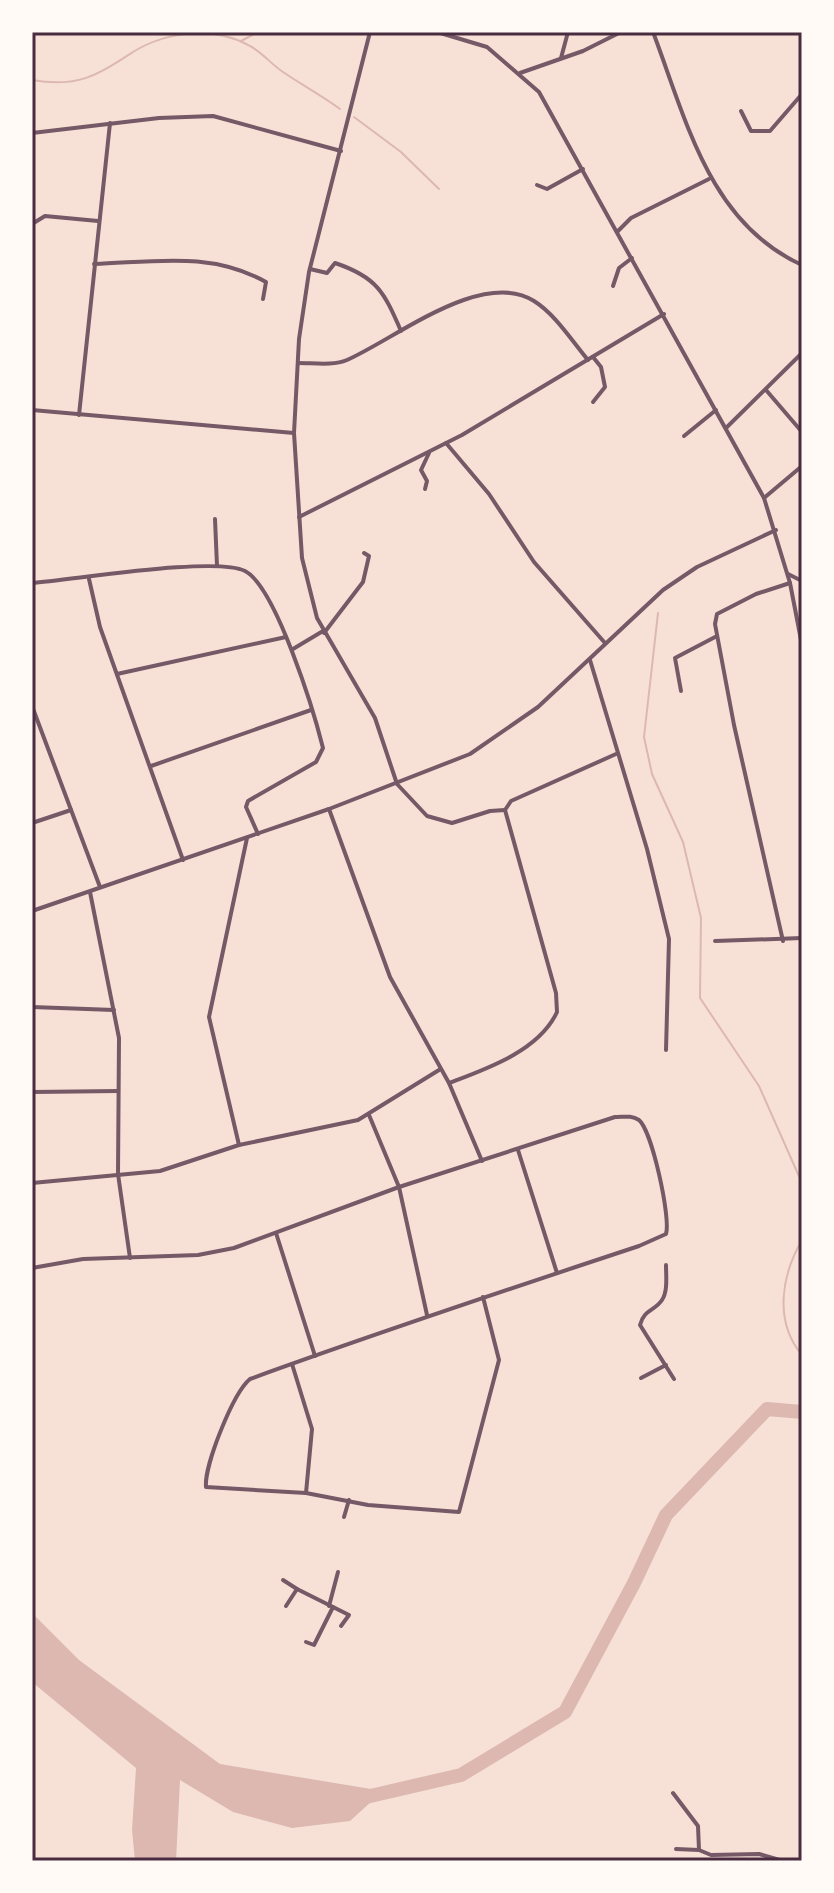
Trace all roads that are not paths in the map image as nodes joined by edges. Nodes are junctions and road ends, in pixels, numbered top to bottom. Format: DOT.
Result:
graph roads {
  1 [pos="370,32"];
  2 [pos="437,32"];
  3 [pos="568,32"];
  4 [pos="621,32"];
  5 [pos="653,32"];
  6 [pos="561,58"];
  7 [pos="520,73"];
  8 [pos="802,94"];
  9 [pos="741,111"];
  10 [pos="110,123"];
  11 [pos="32,133"];
  12 [pos="341,151"];
  13 [pos="583,169"];
  14 [pos="709,179"];
  15 [pos="537,185"];
  16 [pos="98,221"];
  17 [pos="32,224"];
  18 [pos="618,231"];
  19 [pos="632,258"];
  20 [pos="94,264"];
  21 [pos="802,265"];
  22 [pos="310,269"];
  23 [pos="613,286"];
  24 [pos="263,299"];
  25 [pos="664,314"];
  26 [pos="401,331"];
  27 [pos="802,353"];
  28 [pos="590,358"];
  29 [pos="298,363"];
  30 [pos="766,390"];
  31 [pos="593,402"];
  32 [pos="32,410"];
  33 [pos="716,410"];
  34 [pos="79,415"];
  35 [pos="726,428"];
  36 [pos="802,432"];
  37 [pos="294,433"];
  38 [pos="684,436"];
  39 [pos="446,443"];
  40 [pos="430,451"];
  41 [pos="802,466"];
  42 [pos="425,489"];
  43 [pos="764,498"];
  44 [pos="299,517"];
  45 [pos="215,519"];
  46 [pos="776,530"];
  47 [pos="364,553"];
  48 [pos="217,566"];
  49 [pos="788,574"];
  50 [pos="89,579"];
  51 [pos="802,581"];
  52 [pos="32,583"];
  53 [pos="790,583"];
  54 [pos="802,597"];
  55 [pos="795,605"];
  56 [pos="324,632"];
  57 [pos="717,636"];
  58 [pos="286,637"];
  59 [pos="605,643"];
  60 [pos="802,645"];
  61 [pos="293,649"];
  62 [pos="590,660"];
  63 [pos="117,674"];
  64 [pos="681,691"];
  65 [pos="32,706"];
  66 [pos="311,710"];
  67 [pos="34,722"];
  68 [pos="616,754"];
  69 [pos="151,766"];
  70 [pos="397,784"];
  71 [pos="329,809"];
  72 [pos="71,810"];
  73 [pos="505,810"];
  74 [pos="32,823"];
  75 [pos="258,834"];
  76 [pos="247,838"];
  77 [pos="183,860"];
  78 [pos="100,887"];
  79 [pos="90,892"];
  80 [pos="32,911"];
  81 [pos="802,938"];
  82 [pos="715,941"];
  83 [pos="783,941"];
  84 [pos="32,1007"];
  85 [pos="114,1010"];
  86 [pos="666,1050"];
  87 [pos="439,1070"];
  88 [pos="449,1083"];
  89 [pos="118,1091"];
  90 [pos="32,1092"];
  91 [pos="369,1115"];
  92 [pos="239,1145"];
  93 [pos="518,1150"];
  94 [pos="482,1161"];
  95 [pos="118,1174"];
  96 [pos="32,1183"];
  97 [pos="399,1187"];
  98 [pos="32,1203"];
  99 [pos="33,1211"];
  100 [pos="276,1232"];
  101 [pos="130,1258"];
  102 [pos="666,1265"];
  103 [pos="32,1268"];
  104 [pos="557,1273"];
  105 [pos="483,1297"];
  106 [pos="427,1316"];
  107 [pos="315,1356"];
  108 [pos="292,1364"];
  109 [pos="666,1365"];
  110 [pos="641,1378"];
  111 [pos="674,1379"];
  112 [pos="306,1493"];
  113 [pos="349,1500"];
  114 [pos="344,1517"];
  115 [pos="338,1572"];
  116 [pos="283,1580"];
  117 [pos="297,1589"];
  118 [pos="286,1606"];
  119 [pos="331,1607"];
  120 [pos="341,1626"];
  121 [pos="306,1642"];
  122 [pos="673,1793"];
  123 [pos="676,1849"];
  124 [pos="699,1850"];
  125 [pos="783,1861"];
  1 -- 12 [label="street"];
  2 -- 7 [label="street"];
  3 -- 6 [label="street"];
  4 -- 6 [label="street"];
  5 -- 14 [label="street"];
  6 -- 7 [label="street"];
  7 -- 13 [label="street"];
  8 -- 9 [label="street"];
  10 -- 11 [label="street"];
  10 -- 12 [label="street"];
  10 -- 16 [label="street"];
  12 -- 22 [label="street"];
  13 -- 15 [label="street"];
  13 -- 18 [label="street"];
  14 -- 18 [label="street"];
  14 -- 21 [label="street"];
  16 -- 17 [label="street"];
  16 -- 20 [label="street"];
  18 -- 19 [label="street"];
  19 -- 23 [label="street"];
  19 -- 25 [label="street"];
  20 -- 24 [label="street"];
  20 -- 34 [label="street"];
  22 -- 26 [label="street"];
  22 -- 29 [label="street"];
  25 -- 28 [label="street"];
  25 -- 33 [label="street"];
  26 -- 28 [label="street"];
  26 -- 29 [label="street"];
  27 -- 30 [label="street"];
  28 -- 31 [label="street"];
  28 -- 39 [label="street"];
  29 -- 37 [label="street"];
  30 -- 35 [label="street"];
  30 -- 36 [label="street"];
  32 -- 34 [label="street"];
  33 -- 35 [label="street"];
  33 -- 38 [label="street"];
  34 -- 37 [label="street"];
  35 -- 43 [label="street"];
  37 -- 44 [label="street"];
  39 -- 40 [label="street"];
  39 -- 59 [label="street"];
  40 -- 42 [label="street"];
  40 -- 44 [label="street"];
  41 -- 43 [label="street"];
  43 -- 46 [label="street"];
  44 -- 56 [label="street"];
  45 -- 48 [label="street"];
  46 -- 49 [label="street"];
  46 -- 59 [label="street"];
  47 -- 56 [label="street"];
  48 -- 50 [label="street"];
  48 -- 58 [label="street"];
  49 -- 51 [label="street"];
  49 -- 53 [label="street"];
  50 -- 52 [label="street"];
  50 -- 63 [label="street"];
  53 -- 55 [label="street"];
  53 -- 57 [label="street"];
  54 -- 55 [label="street"];
  55 -- 60 [label="street"];
  56 -- 61 [label="street"];
  56 -- 70 [label="street"];
  57 -- 64 [label="street"];
  57 -- 83 [label="street"];
  58 -- 61 [label="street"];
  58 -- 63 [label="street"];
  59 -- 62 [label="street"];
  61 -- 66 [label="street"];
  62 -- 68 [label="street"];
  62 -- 70 [label="street"];
  63 -- 69 [label="street"];
  65 -- 67 [label="street"];
  66 -- 69 [label="street"];
  66 -- 75 [label="street"];
  67 -- 72 [label="street"];
  68 -- 73 [label="street"];
  68 -- 86 [label="street"];
  69 -- 77 [label="street"];
  70 -- 71 [label="street"];
  70 -- 73 [label="street"];
  71 -- 75 [label="street"];
  71 -- 87 [label="street"];
  72 -- 74 [label="street"];
  72 -- 78 [label="street"];
  73 -- 88 [label="street"];
  75 -- 76 [label="street"];
  76 -- 77 [label="street"];
  76 -- 92 [label="street"];
  77 -- 78 [label="street"];
  78 -- 79 [label="street"];
  79 -- 80 [label="street"];
  79 -- 85 [label="street"];
  81 -- 83 [label="street"];
  82 -- 83 [label="street"];
  84 -- 85 [label="street"];
  85 -- 89 [label="street"];
  87 -- 88 [label="street"];
  87 -- 91 [label="street"];
  88 -- 94 [label="street"];
  89 -- 90 [label="street"];
  89 -- 95 [label="street"];
  91 -- 92 [label="street"];
  91 -- 97 [label="street"];
  92 -- 95 [label="street"];
  93 -- 94 [label="street"];
  93 -- 104 [label="street"];
  93 -- 104 [label="street"];
  94 -- 97 [label="street"];
  95 -- 96 [label="street"];
  95 -- 101 [label="street"];
  97 -- 100 [label="street"];
  97 -- 106 [label="street"];
  98 -- 99 [label="street"];
  100 -- 101 [label="street"];
  100 -- 107 [label="street"];
  101 -- 103 [label="street"];
  102 -- 109 [label="street"];
  104 -- 105 [label="street"];
  105 -- 106 [label="street"];
  105 -- 113 [label="street"];
  106 -- 107 [label="street"];
  107 -- 108 [label="street"];
  108 -- 112 [label="street"];
  108 -- 112 [label="street"];
  109 -- 110 [label="street"];
  109 -- 111 [label="street"];
  112 -- 113 [label="street"];
  113 -- 114 [label="street"];
  115 -- 119 [label="street"];
  116 -- 117 [label="street"];
  117 -- 118 [label="street"];
  117 -- 119 [label="street"];
  119 -- 120 [label="street"];
  119 -- 121 [label="street"];
  122 -- 124 [label="street"];
  123 -- 124 [label="street"];
  124 -- 125 [label="street"];
}
